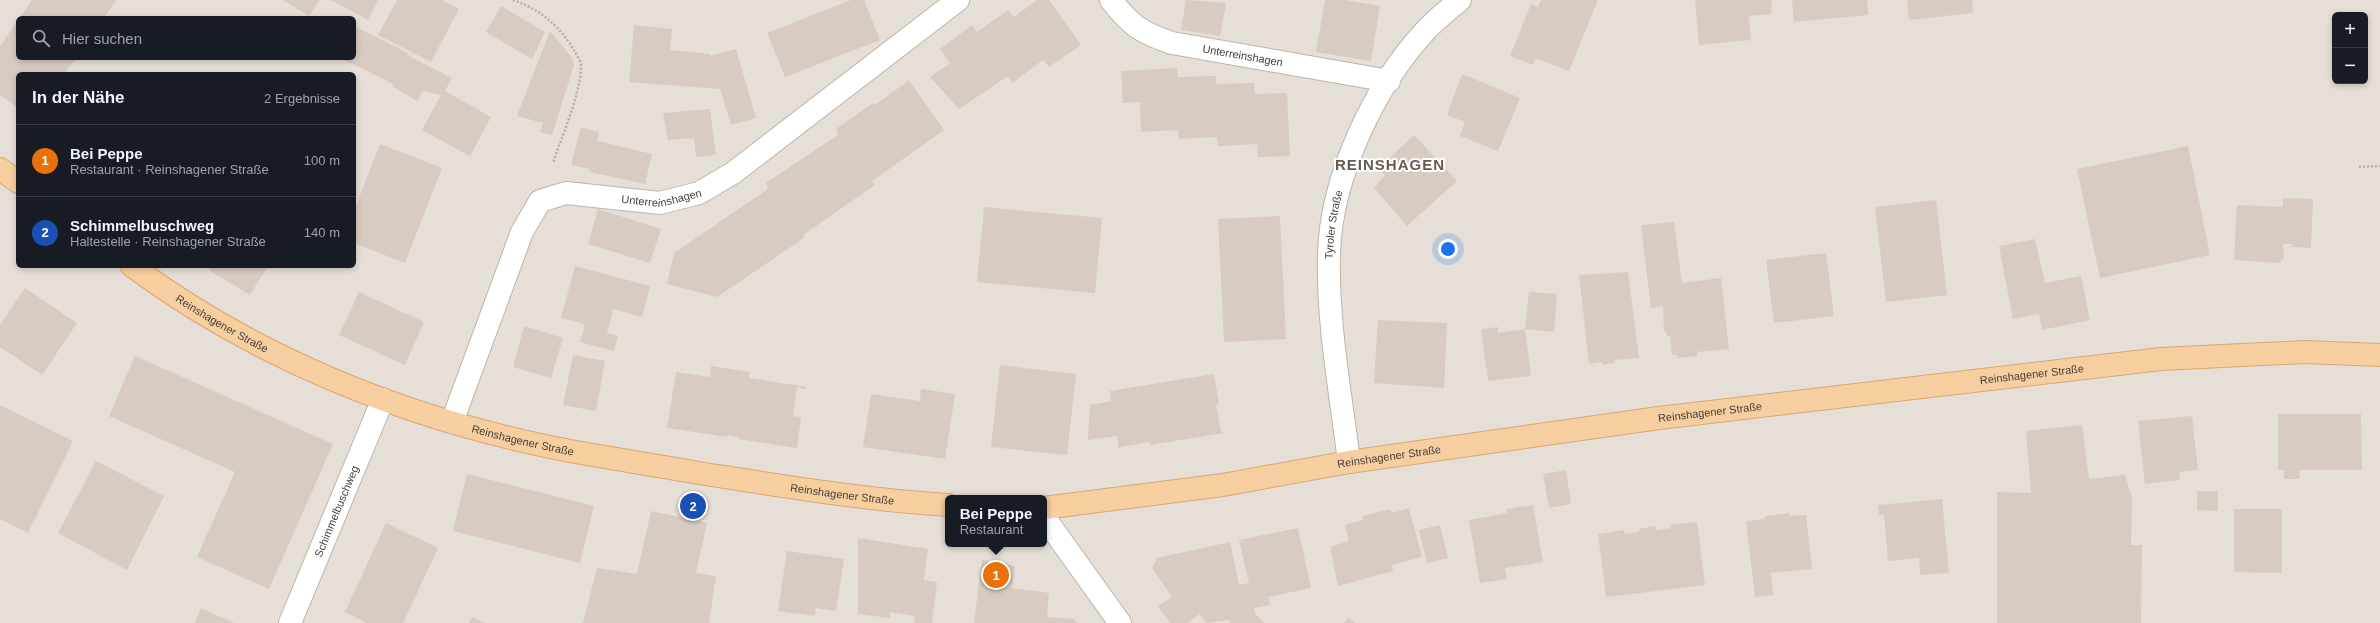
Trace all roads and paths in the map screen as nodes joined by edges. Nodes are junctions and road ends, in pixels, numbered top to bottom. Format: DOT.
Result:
graph roads {
  1 [pos="513,0"];
  2 [pos="958,0"];
  3 [pos="1111,0"];
  4 [pos="1460,0"];
  5 [pos="1388,81"];
  6 [pos="2380,166"];
  7 [pos="2359,167"];
  8 [pos="0,169"];
  9 [pos="16,181"];
  10 [pos="540,201"];
  11 [pos="135,268"];
  12 [pos="2380,355"];
  13 [pos="383,399"];
  14 [pos="452,422"];
  15 [pos="1349,462"];
  16 [pos="945,505"];
  17 [pos="1047,508"];
  18 [pos="1047,521"];
  19 [pos="290,623"];
  20 [pos="1120,623"];
  1 -- 10 [label="path"];
  2 -- 10 [label="street, Unterreinshagen"];
  3 -- 5 [label="street, Unterreinshagen"];
  4 -- 5 [label="street, Tyroler Straße"];
  5 -- 15 [label="street, Tyroler Straße"];
  6 -- 7 [label="path"];
  8 -- 9 [label="main road"];
  10 -- 14 [label="street"];
  11 -- 13 [label="main road, Reinshagener Straße"];
  12 -- 15 [label="main road, Reinshagener Straße"];
  13 -- 14 [label="main road, Reinshagener Straße"];
  13 -- 19 [label="street, Schimmelbuschweg"];
  14 -- 16 [label="main road, Reinshagener Straße"];
  15 -- 17 [label="main road, Reinshagener Straße"];
  18 -- 20 [label="street"];
}
